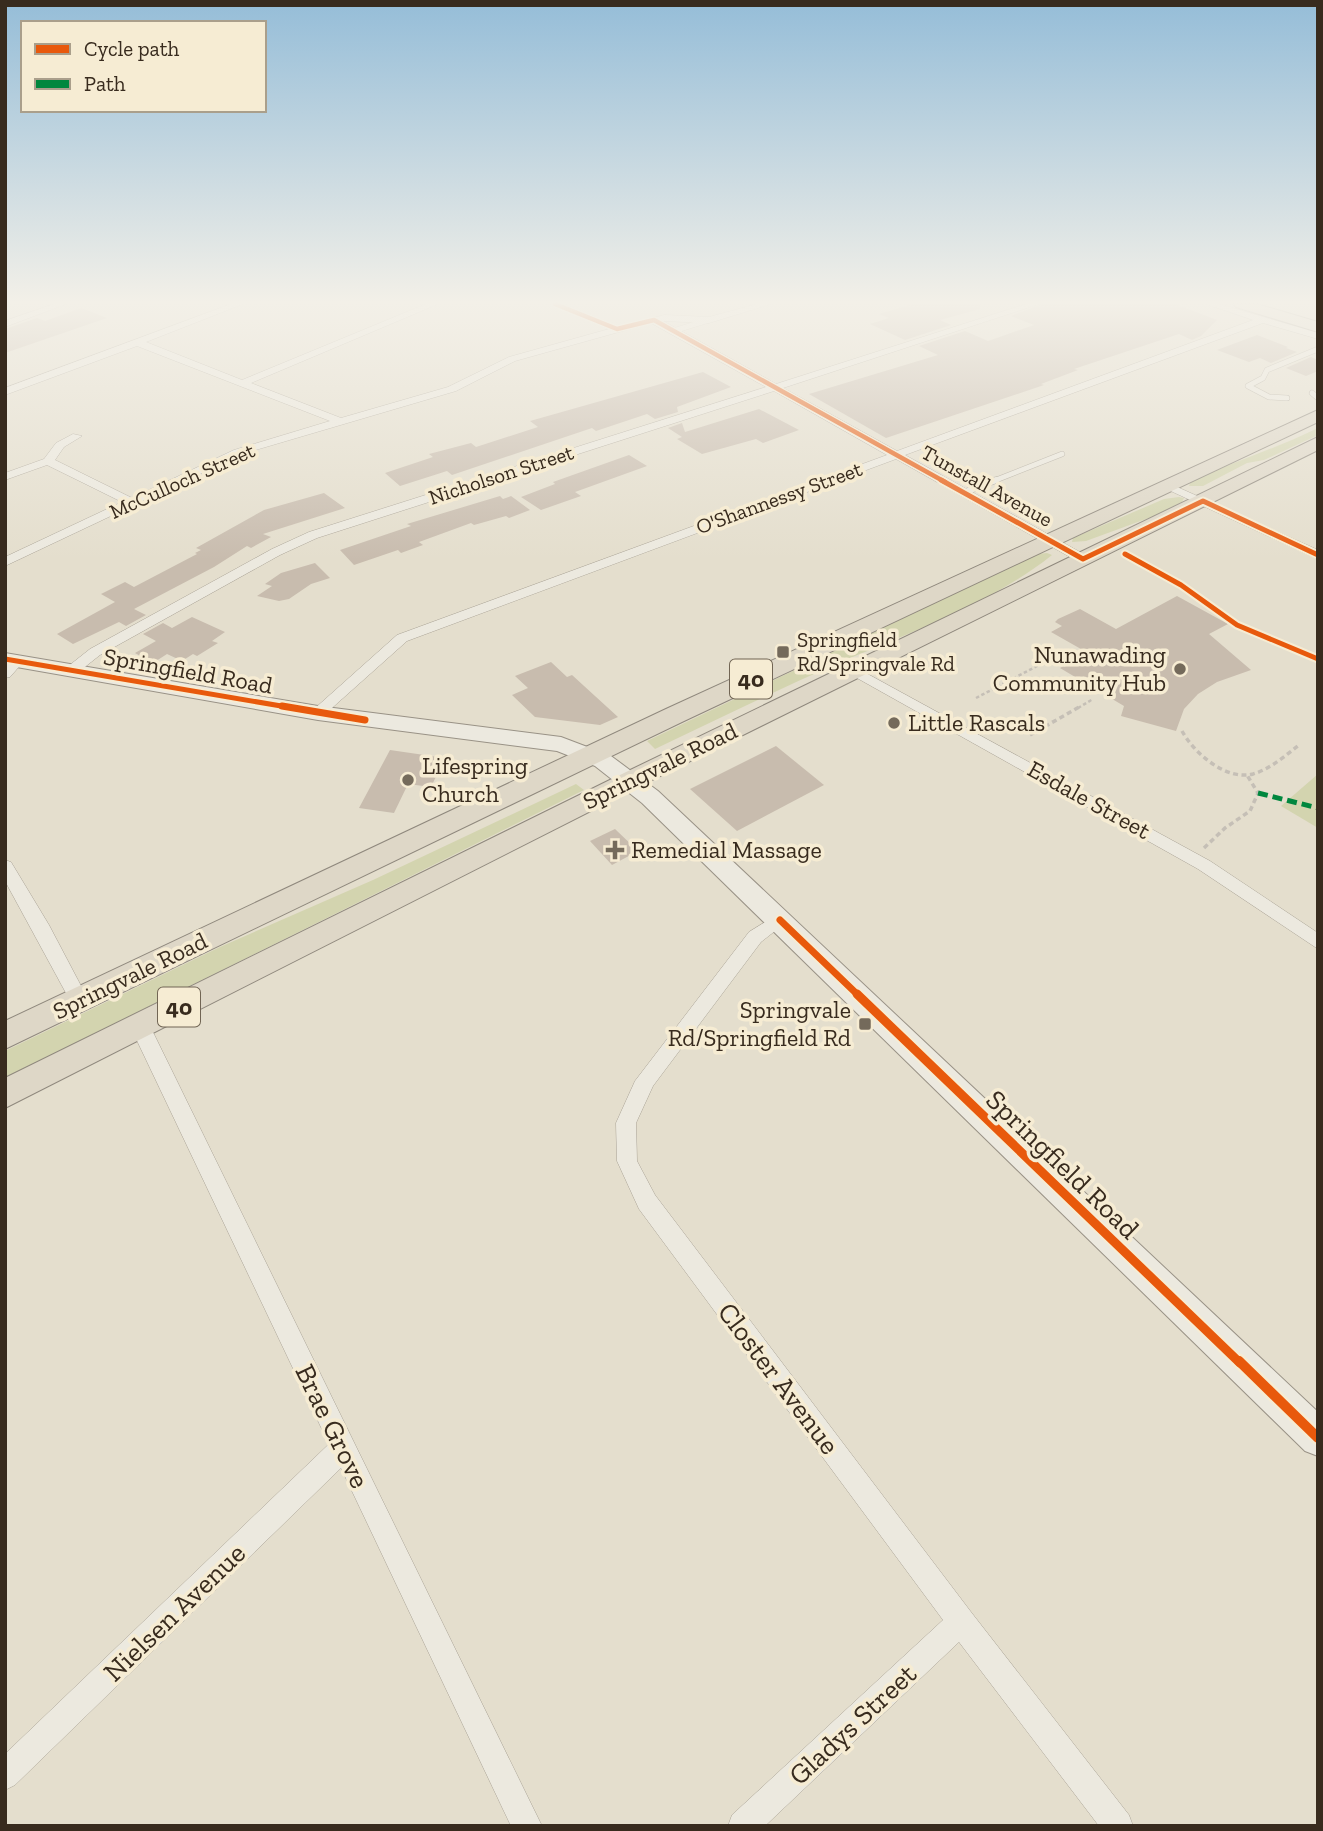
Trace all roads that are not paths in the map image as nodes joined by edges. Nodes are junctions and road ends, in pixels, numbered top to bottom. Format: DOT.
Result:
graph roads {
  1 [pos="259,389"];
  2 [pos="447,389"];
  3 [pos="768,389"];
  4 [pos="776,389"];
  5 [pos="1072,389"];
  6 [pos="1244,389"];
  7 [pos="1286,399"];
  8 [pos="1315,419"];
  9 [pos="341,422"];
  10 [pos="77,436"];
  11 [pos="1318,443"];
  12 [pos="1062,454"];
  13 [pos="894,455"];
  14 [pos="48,461"];
  15 [pos="5,477"];
  16 [pos="1166,485"];
  17 [pos="963,493"];
  18 [pos="1203,501"];
  19 [pos="131,502"];
  20 [pos="1046,540"];
  21 [pos="1318,555"];
  22 [pos="1083,559"];
  23 [pos="5,562"];
  24 [pos="9,665"];
  25 [pos="853,670"];
  26 [pos="71,671"];
  27 [pos="318,713"];
  28 [pos="592,755"];
  29 [pos="631,780"];
  30 [pos="5,866"];
  31 [pos="780,920"];
  32 [pos="1318,942"];
  33 [pos="80,1001"];
  34 [pos="140,1026"];
  35 [pos="5,1036"];
  36 [pos="5,1094"];
  37 [pos="1318,1438"];
  38 [pos="343,1448"];
  39 [pos="961,1622"];
  40 [pos="5,1775"];
  41 [pos="527,1826"];
  42 [pos="743,1826"];
  43 [pos="1118,1826"];
  1 -- 9 [label="street"];
  2 -- 9 [label="street, McCulloch Street"];
  3 -- 26 [label="street, Nicholson Street"];
  4 -- 13 [label="street, Tunstall Avenue"];
  5 -- 13 [label="street, O'Shannessy Street"];
  6 -- 7 [label="lane"];
  8 -- 16 [label="highway, Springvale Road / 40"];
  9 -- 19 [label="street, McCulloch Street"];
  10 -- 14 [label="street"];
  11 -- 18 [label="highway, Springvale Road / 40"];
  12 -- 17 [label="lane"];
  13 -- 17 [label="street, Tunstall Avenue"];
  13 -- 27 [label="street, O'Shannessy Street"];
  14 -- 15 [label="street"];
  14 -- 19 [label="street"];
  16 -- 18 [label="street"];
  16 -- 20 [label="highway, Springvale Road / 40"];
  17 -- 20 [label="street, Tunstall Avenue"];
  18 -- 21 [label="street"];
  18 -- 22 [label="highway, Springvale Road / 40"];
  19 -- 23 [label="street, McCulloch Street"];
  20 -- 22 [label="street, Tunstall Avenue"];
  20 -- 28 [label="highway, Springvale Road / 40"];
  22 -- 25 [label="highway, Springvale Road / 40"];
  24 -- 26 [label="main road, Springfield Road"];
  25 -- 29 [label="highway, Springvale Road / 40"];
  25 -- 32 [label="street, Esdale Street"];
  26 -- 27 [label="main road, Springfield Road"];
  27 -- 28 [label="main road, Springfield Road"];
  28 -- 29 [label="main road, Springfield Road"];
  28 -- 33 [label="highway, Springvale Road / 40"];
  29 -- 31 [label="main road, Springfield Road"];
  29 -- 34 [label="highway, Springvale Road / 40"];
  30 -- 33 [label="street"];
  31 -- 37 [label="main road, Springfield Road"];
  31 -- 39 [label="street, Closter Avenue"];
  33 -- 35 [label="highway, Springvale Road / 40"];
  34 -- 36 [label="highway, Springvale Road / 40"];
  34 -- 38 [label="street, Brae Grove"];
  38 -- 40 [label="street, Nielsen Avenue"];
  38 -- 41 [label="street, Brae Grove"];
  39 -- 42 [label="street, Gladys Street"];
  39 -- 43 [label="street, Closter Avenue"];
}
